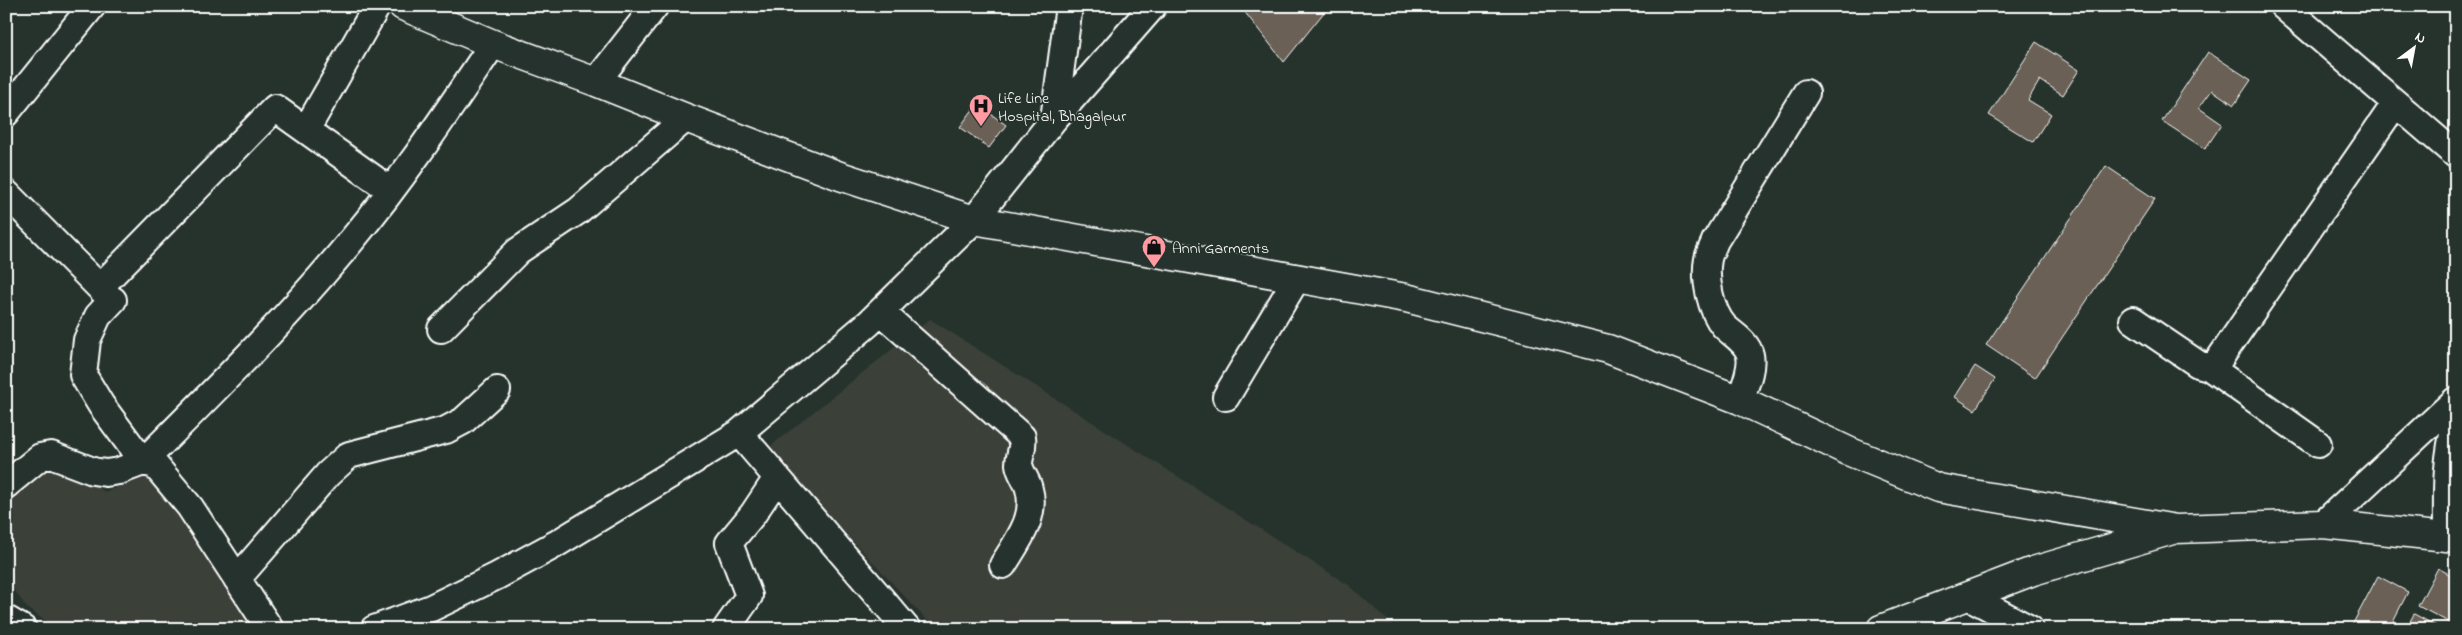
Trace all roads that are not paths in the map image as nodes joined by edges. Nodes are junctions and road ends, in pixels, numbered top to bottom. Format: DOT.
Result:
graph roads {
  1 [pos="92,6"];
  2 [pos="377,6"];
  3 [pos="403,6"];
  4 [pos="655,6"];
  5 [pos="1069,6"];
  6 [pos="1153,6"];
  7 [pos="2283,6"];
  8 [pos="493,44"];
  9 [pos="596,82"];
  10 [pos="1806,93"];
  11 [pos="2395,104"];
  12 [pos="6,113"];
  13 [pos="686,118"];
  14 [pos="1054,119"];
  15 [pos="306,130"];
  16 [pos="2456,155"];
  17 [pos="390,190"];
  18 [pos="6,193"];
  19 [pos="974,220"];
  20 [pos="1297,278"];
  21 [pos="112,300"];
  22 [pos="881,312"];
  23 [pos="2133,320"];
  24 [pos="441,329"];
  25 [pos="2209,367"];
  26 [pos="497,390"];
  27 [pos="1226,397"];
  28 [pos="1740,400"];
  29 [pos="2456,400"];
  30 [pos="2456,424"];
  31 [pos="740,434"];
  32 [pos="2318,444"];
  33 [pos="143,462"];
  34 [pos="777,478"];
  35 [pos="6,485"];
  36 [pos="2323,524"];
  37 [pos="2176,529"];
  38 [pos="2451,536"];
  39 [pos="1003,565"];
  40 [pos="237,579"];
  41 [pos="1970,597"];
  42 [pos="6,619"];
  43 [pos="23,629"];
  44 [pos="270,629"];
  45 [pos="374,629"];
  46 [pos="726,629"];
  47 [pos="907,629"];
  48 [pos="1881,629"];
  49 [pos="2030,629"];
  1 -- 12 [label="street"];
  2 -- 15 [label="street"];
  3 -- 8 [label="main road"];
  4 -- 9 [label="street"];
  5 -- 14 [label="street"];
  6 -- 14 [label="street"];
  7 -- 11 [label="street"];
  8 -- 9 [label="main road"];
  8 -- 17 [label="street"];
  9 -- 13 [label="main road"];
  10 -- 28 [label="street"];
  11 -- 16 [label="street"];
  11 -- 25 [label="street"];
  13 -- 19 [label="main road"];
  13 -- 24 [label="street"];
  14 -- 19 [label="street"];
  15 -- 17 [label="street"];
  15 -- 21 [label="street"];
  17 -- 33 [label="street"];
  18 -- 21 [label="street"];
  19 -- 20 [label="main road"];
  19 -- 22 [label="street"];
  20 -- 27 [label="street"];
  20 -- 28 [label="main road"];
  21 -- 33 [label="street"];
  22 -- 31 [label="street"];
  22 -- 39 [label="street"];
  23 -- 25 [label="street"];
  25 -- 32 [label="street"];
  26 -- 40 [label="street"];
  28 -- 37 [label="main road"];
  29 -- 36 [label="street"];
  30 -- 38 [label="street"];
  31 -- 34 [label="street"];
  31 -- 45 [label="street"];
  33 -- 35 [label="street"];
  33 -- 40 [label="street"];
  34 -- 46 [label="street"];
  34 -- 47 [label="street"];
  36 -- 37 [label="main road"];
  36 -- 38 [label="main road"];
  37 -- 41 [label="main road"];
  40 -- 44 [label="street"];
  41 -- 48 [label="main road"];
  41 -- 49 [label="street"];
  42 -- 43 [label="street"];
}
